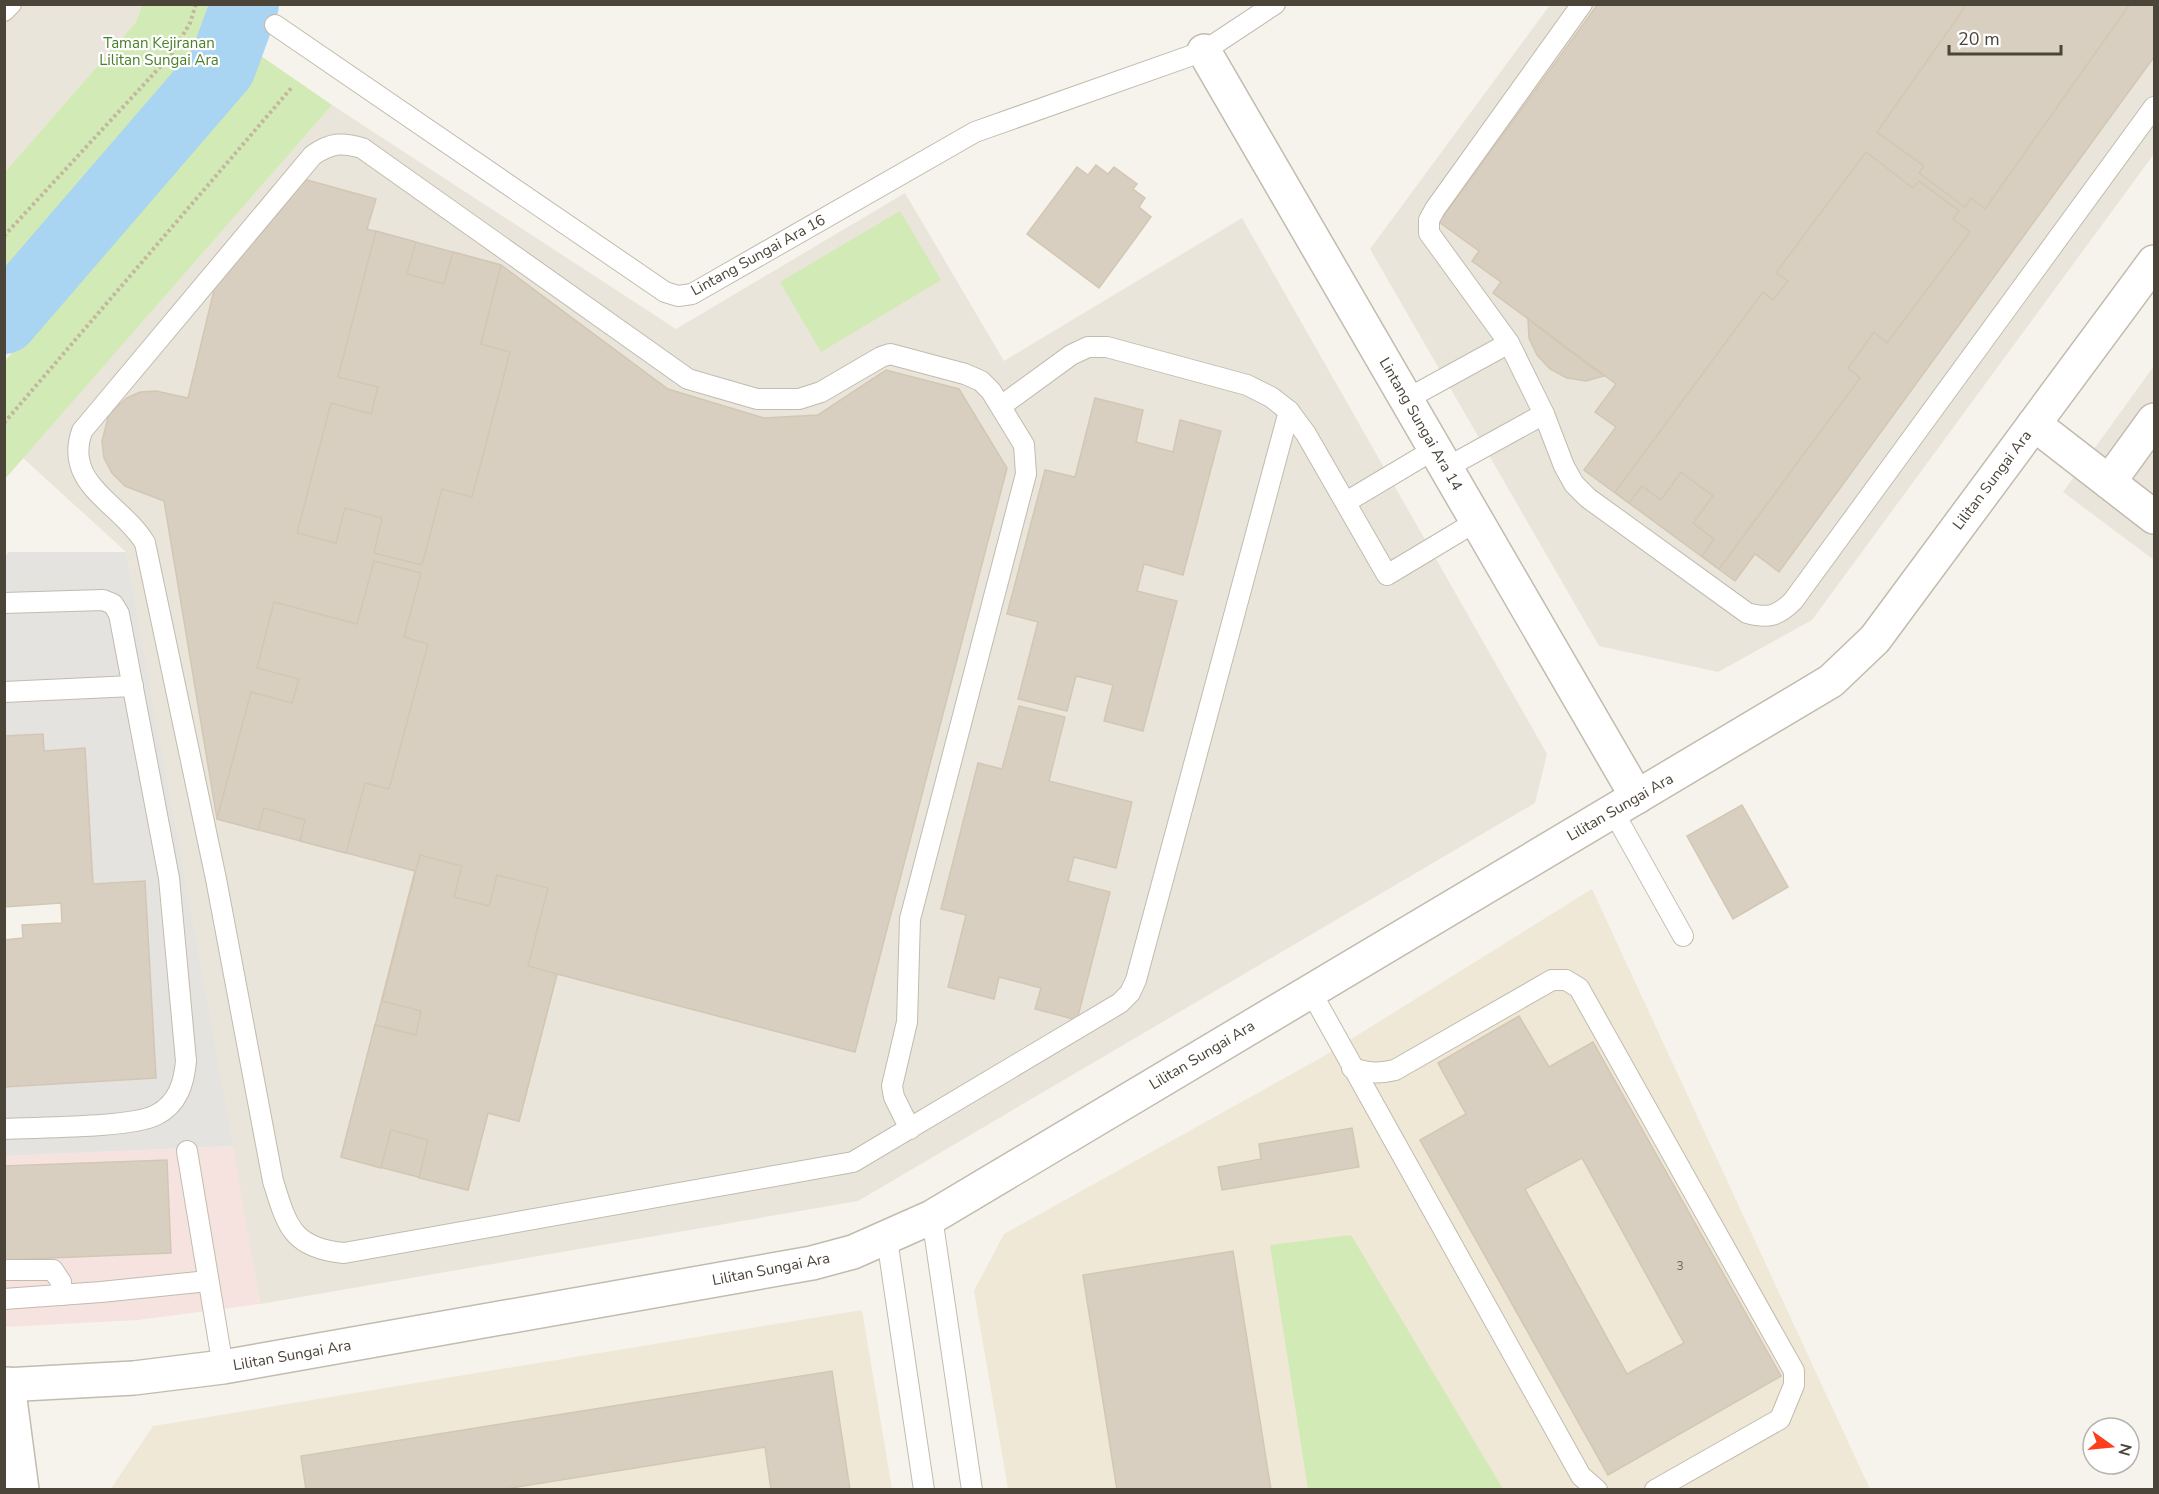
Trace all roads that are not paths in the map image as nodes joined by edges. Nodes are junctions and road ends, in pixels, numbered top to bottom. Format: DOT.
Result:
graph roads {
  1 [pos="11,4"];
  2 [pos="1275,4"];
  3 [pos="1582,4"];
  4 [pos="4,11"];
  5 [pos="274,25"];
  6 [pos="1204,51"];
  7 [pos="2154,107"];
  8 [pos="2154,262"];
  9 [pos="1509,343"];
  10 [pos="1407,399"];
  11 [pos="1001,406"];
  12 [pos="1289,411"];
  13 [pos="1544,414"];
  14 [pos="2154,420"];
  15 [pos="2034,424"];
  16 [pos="1440,458"];
  17 [pos="2109,482"];
  18 [pos="1346,502"];
  19 [pos="2154,517"];
  20 [pos="1477,521"];
  21 [pos="4,603"];
  22 [pos="133,687"];
  23 [pos="4,692"];
  24 [pos="1625,804"];
  25 [pos="1683,936"];
  26 [pos="1310,990"];
  27 [pos="1352,1068"];
  28 [pos="1395,1070"];
  29 [pos="1378,1117"];
  30 [pos="4,1129"];
  31 [pos="910,1129"];
  32 [pos="187,1151"];
  33 [pos="932,1217"];
  34 [pos="887,1239"];
  35 [pos="4,1270"];
  36 [pos="208,1281"];
  37 [pos="62,1295"];
  38 [pos="4,1299"];
  39 [pos="223,1367"];
  40 [pos="7,1385"];
  41 [pos="21,1490"];
  42 [pos="924,1490"];
  43 [pos="972,1490"];
  44 [pos="1597,1490"];
  45 [pos="1655,1490"];
  1 -- 4 [label="lane"];
  2 -- 6 [label="lane, Lintang Sungai Ara 16"];
  3 -- 9 [label="lane"];
  5 -- 6 [label="lane, Lintang Sungai Ara 16"];
  6 -- 10 [label="street, Lintang Sungai Ara 14"];
  7 -- 13 [label="lane"];
  8 -- 15 [label="street, Lilitan Sungai Ara"];
  9 -- 10 [label="lane"];
  9 -- 13 [label="lane"];
  10 -- 16 [label="street, Lintang Sungai Ara 14"];
  11 -- 12 [label="lane"];
  11 -- 31 [label="lane"];
  11 -- 31 [label="lane"];
  12 -- 18 [label="lane"];
  12 -- 31 [label="lane"];
  13 -- 16 [label="lane"];
  14 -- 17 [label="street"];
  15 -- 17 [label="street"];
  15 -- 24 [label="street, Lilitan Sungai Ara"];
  16 -- 18 [label="lane"];
  16 -- 20 [label="street, Lintang Sungai Ara 14"];
  17 -- 19 [label="street"];
  18 -- 20 [label="lane"];
  20 -- 24 [label="street, Lintang Sungai Ara 14"];
  21 -- 22 [label="lane"];
  22 -- 23 [label="lane"];
  22 -- 30 [label="lane"];
  24 -- 25 [label="lane"];
  24 -- 26 [label="street, Lilitan Sungai Ara"];
  26 -- 27 [label="lane"];
  26 -- 33 [label="street, Lilitan Sungai Ara"];
  27 -- 28 [label="lane"];
  27 -- 29 [label="lane"];
  28 -- 29 [label="lane"];
  28 -- 45 [label="lane"];
  29 -- 44 [label="lane"];
  32 -- 36 [label="lane"];
  33 -- 34 [label="street, Lilitan Sungai Ara"];
  33 -- 43 [label="lane"];
  34 -- 39 [label="street, Lilitan Sungai Ara"];
  34 -- 42 [label="lane"];
  35 -- 37 [label="lane"];
  36 -- 37 [label="lane"];
  36 -- 39 [label="lane"];
  37 -- 38 [label="lane"];
  39 -- 40 [label="street, Lilitan Sungai Ara"];
  40 -- 41 [label="street"];
}
